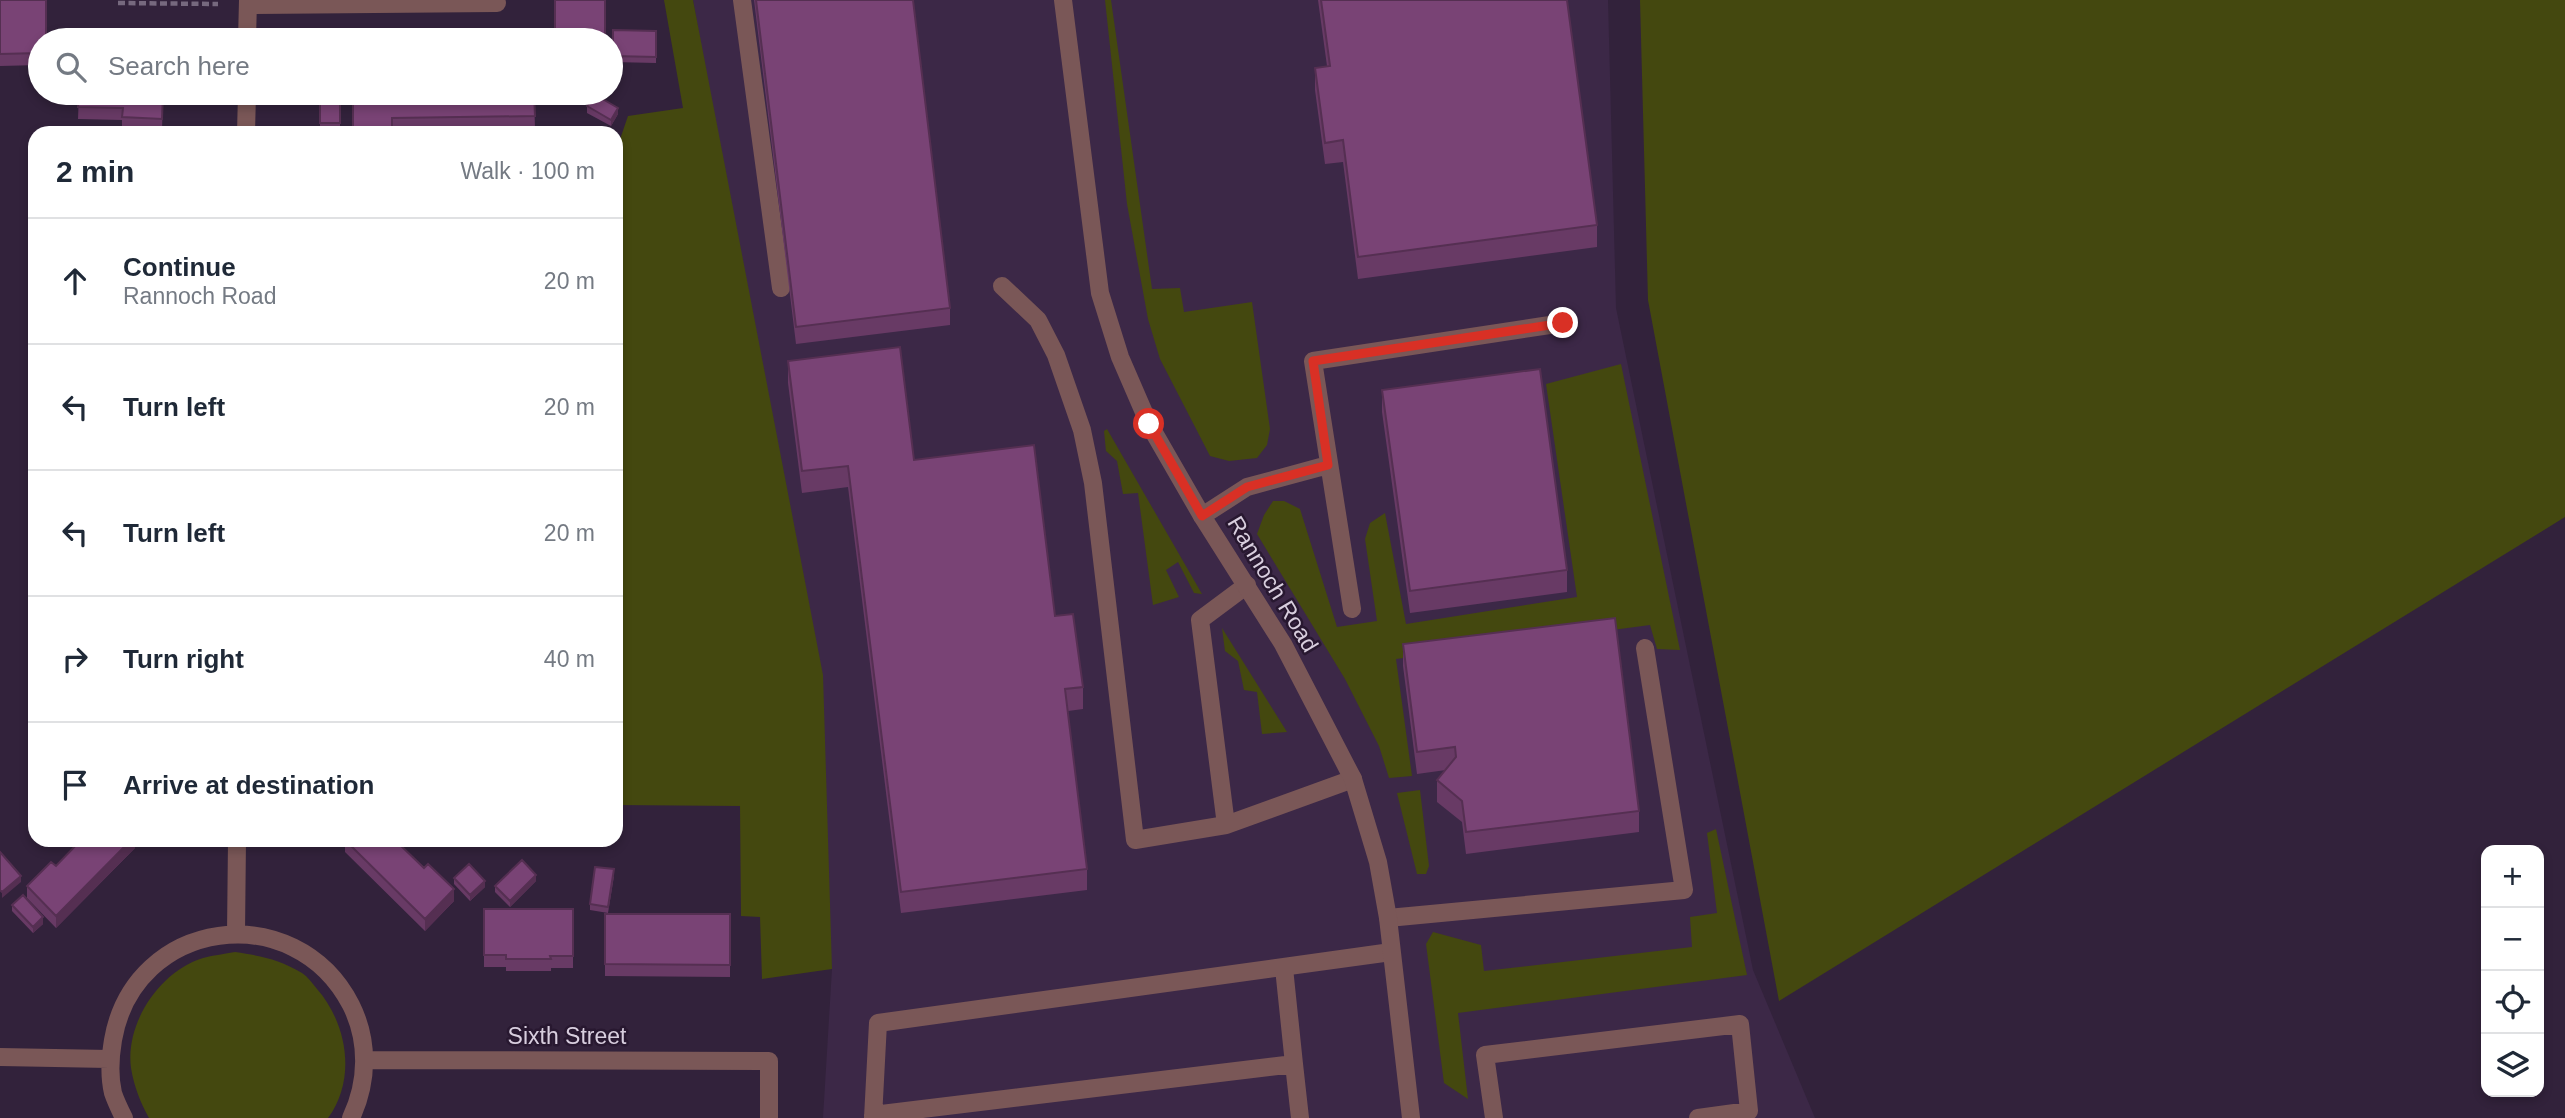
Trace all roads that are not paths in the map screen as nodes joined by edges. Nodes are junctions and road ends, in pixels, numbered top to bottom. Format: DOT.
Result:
graph roads {
  1 [pos="742,0"];
  2 [pos="1063,0"];
  3 [pos="248,3"];
  4 [pos="498,3"];
  5 [pos="247,28"];
  6 [pos="247,105"];
  7 [pos="246,126"];
  8 [pos="1002,286"];
  9 [pos="781,288"];
  10 [pos="1563,323"];
  11 [pos="1328,465"];
  12 [pos="1202,516"];
  13 [pos="1247,585"];
  14 [pos="1352,609"];
  15 [pos="1644,648"];
  16 [pos="1353,779"];
  17 [pos="1226,825"];
  18 [pos="237,847"];
  19 [pos="1388,918"];
  20 [pos="236,933"];
  21 [pos="1391,952"];
  22 [pos="1284,968"];
  23 [pos="0,1057"];
  24 [pos="109,1059"];
  25 [pos="366,1060"];
  26 [pos="1294,1064"];
  27 [pos="873,1117"];
  28 [pos="124,1118"];
  29 [pos="351,1118"];
  30 [pos="769,1118"];
  31 [pos="1300,1118"];
  32 [pos="1411,1118"];
  33 [pos="1494,1118"];
  34 [pos="1698,1118"];
  1 -- 9 [label="street"];
  2 -- 12 [label="street, Rannoch Road"];
  3 -- 4 [label="street"];
  3 -- 5 [label="street"];
  6 -- 7 [label="street"];
  8 -- 17 [label="street"];
  10 -- 11 [label="street"];
  11 -- 12 [label="street"];
  11 -- 14 [label="street"];
  12 -- 13 [label="street, Rannoch Road"];
  13 -- 16 [label="street, Rannoch Road"];
  13 -- 17 [label="street"];
  15 -- 19 [label="street"];
  16 -- 17 [label="street"];
  16 -- 19 [label="street, Rannoch Road"];
  18 -- 20 [label="street"];
  19 -- 21 [label="street, Rannoch Road"];
  20 -- 24 [label="street"];
  20 -- 25 [label="street"];
  21 -- 22 [label="street"];
  21 -- 32 [label="street, Rannoch Road"];
  22 -- 26 [label="street"];
  22 -- 27 [label="street"];
  23 -- 24 [label="street"];
  24 -- 28 [label="street"];
  25 -- 29 [label="street"];
  25 -- 30 [label="street, Sixth Street"];
  26 -- 27 [label="street"];
  26 -- 31 [label="street"];
  33 -- 34 [label="street"];
}
